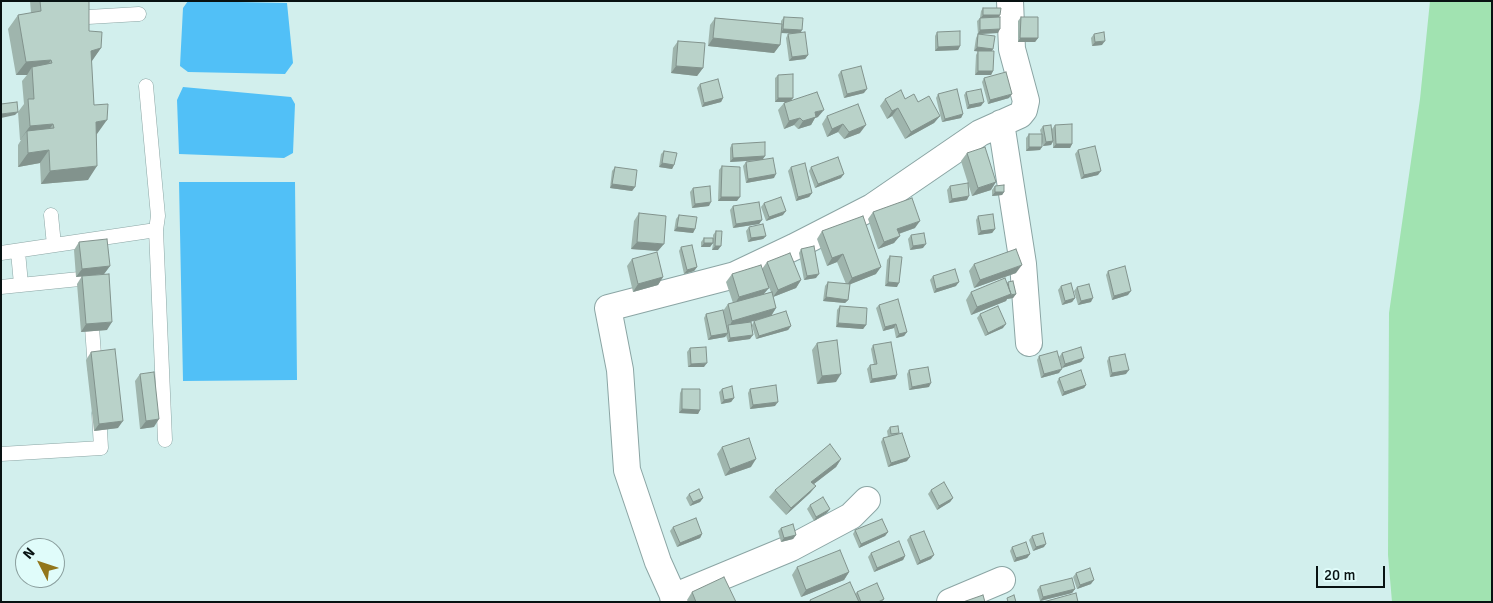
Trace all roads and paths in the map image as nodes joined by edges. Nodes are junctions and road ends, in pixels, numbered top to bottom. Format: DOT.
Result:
graph roads {
  1 [pos="1010,1"];
  2 [pos="139,14"];
  3 [pos="54,19"];
  4 [pos="146,86"];
  5 [pos="1001,123"];
  6 [pos="51,215"];
  7 [pos="156,230"];
  8 [pos="54,245"];
  9 [pos="18,252"];
  10 [pos="1,254"];
  11 [pos="21,284"];
  12 [pos="1,287"];
  13 [pos="1029,343"];
  14 [pos="96,379"];
  15 [pos="98,399"];
  16 [pos="165,440"];
  17 [pos="1,454"];
  18 [pos="867,500"];
  19 [pos="1002,580"];
  20 [pos="675,600"];
  21 [pos="950,602"];
  1 -- 5 [label="street"];
  2 -- 3 [label="lane"];
  4 -- 7 [label="lane"];
  5 -- 13 [label="street"];
  5 -- 20 [label="street"];
  6 -- 8 [label="lane"];
  7 -- 8 [label="lane"];
  7 -- 16 [label="lane"];
  8 -- 9 [label="lane"];
  9 -- 10 [label="lane"];
  9 -- 11 [label="lane"];
  11 -- 12 [label="lane"];
  11 -- 14 [label="lane"];
  15 -- 17 [label="lane"];
  18 -- 20 [label="street"];
  19 -- 21 [label="street"];
}
